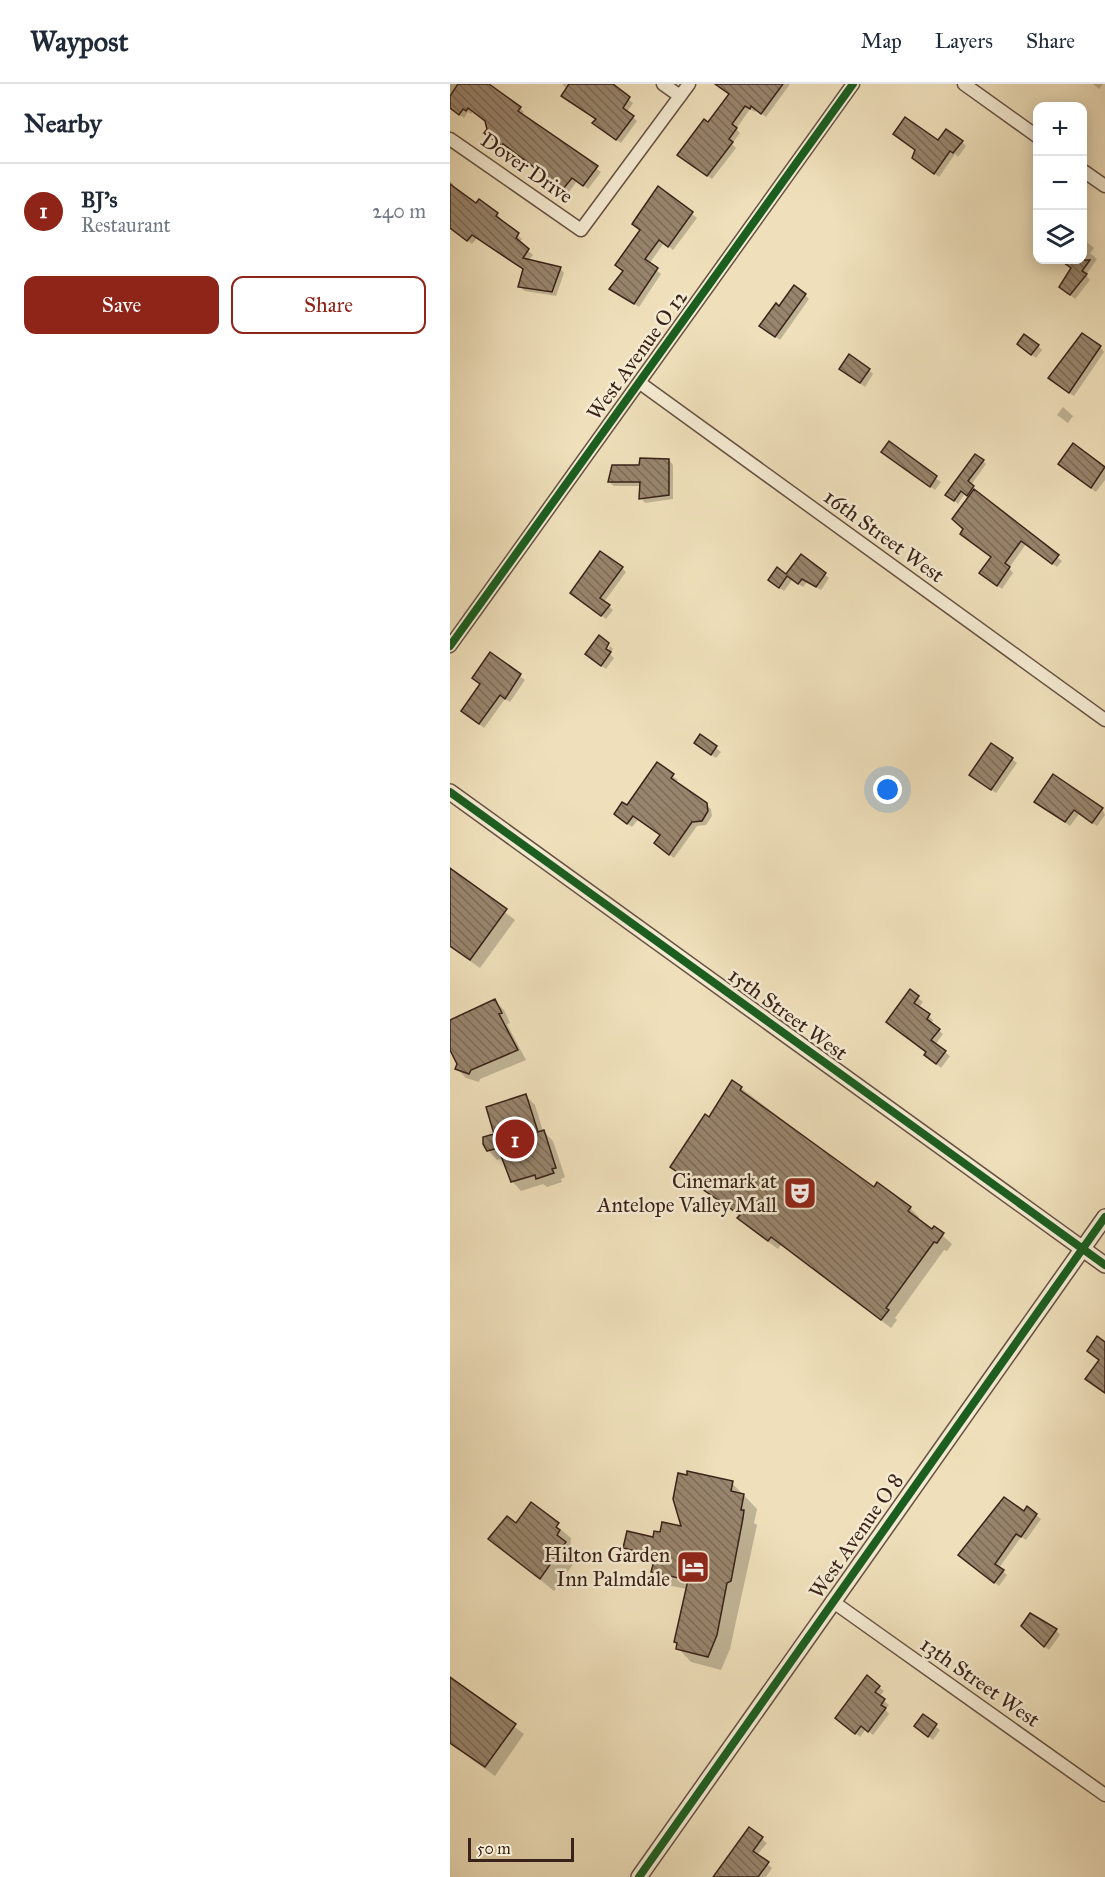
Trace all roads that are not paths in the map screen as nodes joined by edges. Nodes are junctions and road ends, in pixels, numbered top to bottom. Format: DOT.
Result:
graph roads {
  1 [pos="663,84"];
  2 [pos="689,84"];
  3 [pos="854,84"];
  4 [pos="964,84"];
  5 [pos="680,96"];
  6 [pos="1033,133"];
  7 [pos="450,138"];
  8 [pos="1087,173"];
  9 [pos="1105,186"];
  10 [pos="640,383"];
  11 [pos="450,646"];
  12 [pos="1105,720"];
  13 [pos="450,792"];
  14 [pos="1105,1217"];
  15 [pos="1082,1248"];
  16 [pos="1105,1265"];
  17 [pos="832,1601"];
  18 [pos="1105,1795"];
  19 [pos="639,1877"];
  1 -- 5 [label="street"];
  2 -- 5 [label="street"];
  3 -- 10 [label="street, West Avenue O 12"];
  4 -- 6 [label="street"];
  5 -- 7 [label="street, Dover Drive"];
  8 -- 9 [label="street"];
  10 -- 11 [label="street, West Avenue O 12"];
  10 -- 12 [label="street, 16th Street West"];
  13 -- 15 [label="street, 15th Street West"];
  14 -- 15 [label="street, West Avenue O 8"];
  15 -- 16 [label="street, 15th Street West"];
  15 -- 17 [label="street, West Avenue O 8"];
  17 -- 18 [label="street, 13th Street West"];
  17 -- 19 [label="street, West Avenue O 8"];
}
